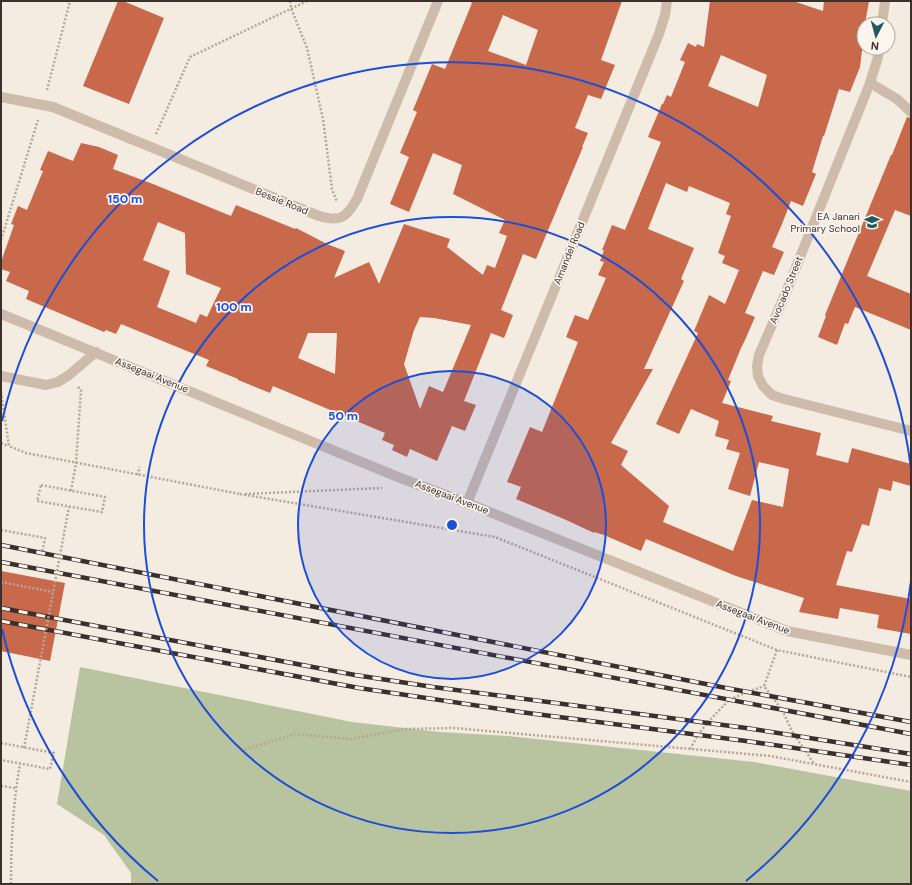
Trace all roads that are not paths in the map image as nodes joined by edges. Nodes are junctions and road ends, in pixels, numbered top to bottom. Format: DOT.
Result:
graph roads {
  1 [pos="438,1"];
  2 [pos="667,1"];
  3 [pos="885,1"];
  4 [pos="883,16"];
  5 [pos="878,56"];
  6 [pos="870,82"];
  7 [pos="1,97"];
  8 [pos="911,112"];
  9 [pos="1,314"];
  10 [pos="96,352"];
  11 [pos="1,376"];
  12 [pos="911,431"];
  13 [pos="467,503"];
  14 [pos="911,655"];
  1 -- 7 [label="street, Bessie Road"];
  2 -- 13 [label="street, Amandel Road"];
  3 -- 4 [label="street"];
  5 -- 6 [label="street, Avocado Street"];
  6 -- 8 [label="street"];
  6 -- 12 [label="street, Avocado Street"];
  9 -- 10 [label="street, Assegaai Avenue"];
  10 -- 11 [label="street"];
  10 -- 13 [label="street, Assegaai Avenue"];
  13 -- 14 [label="street, Assegaai Avenue"];
}
